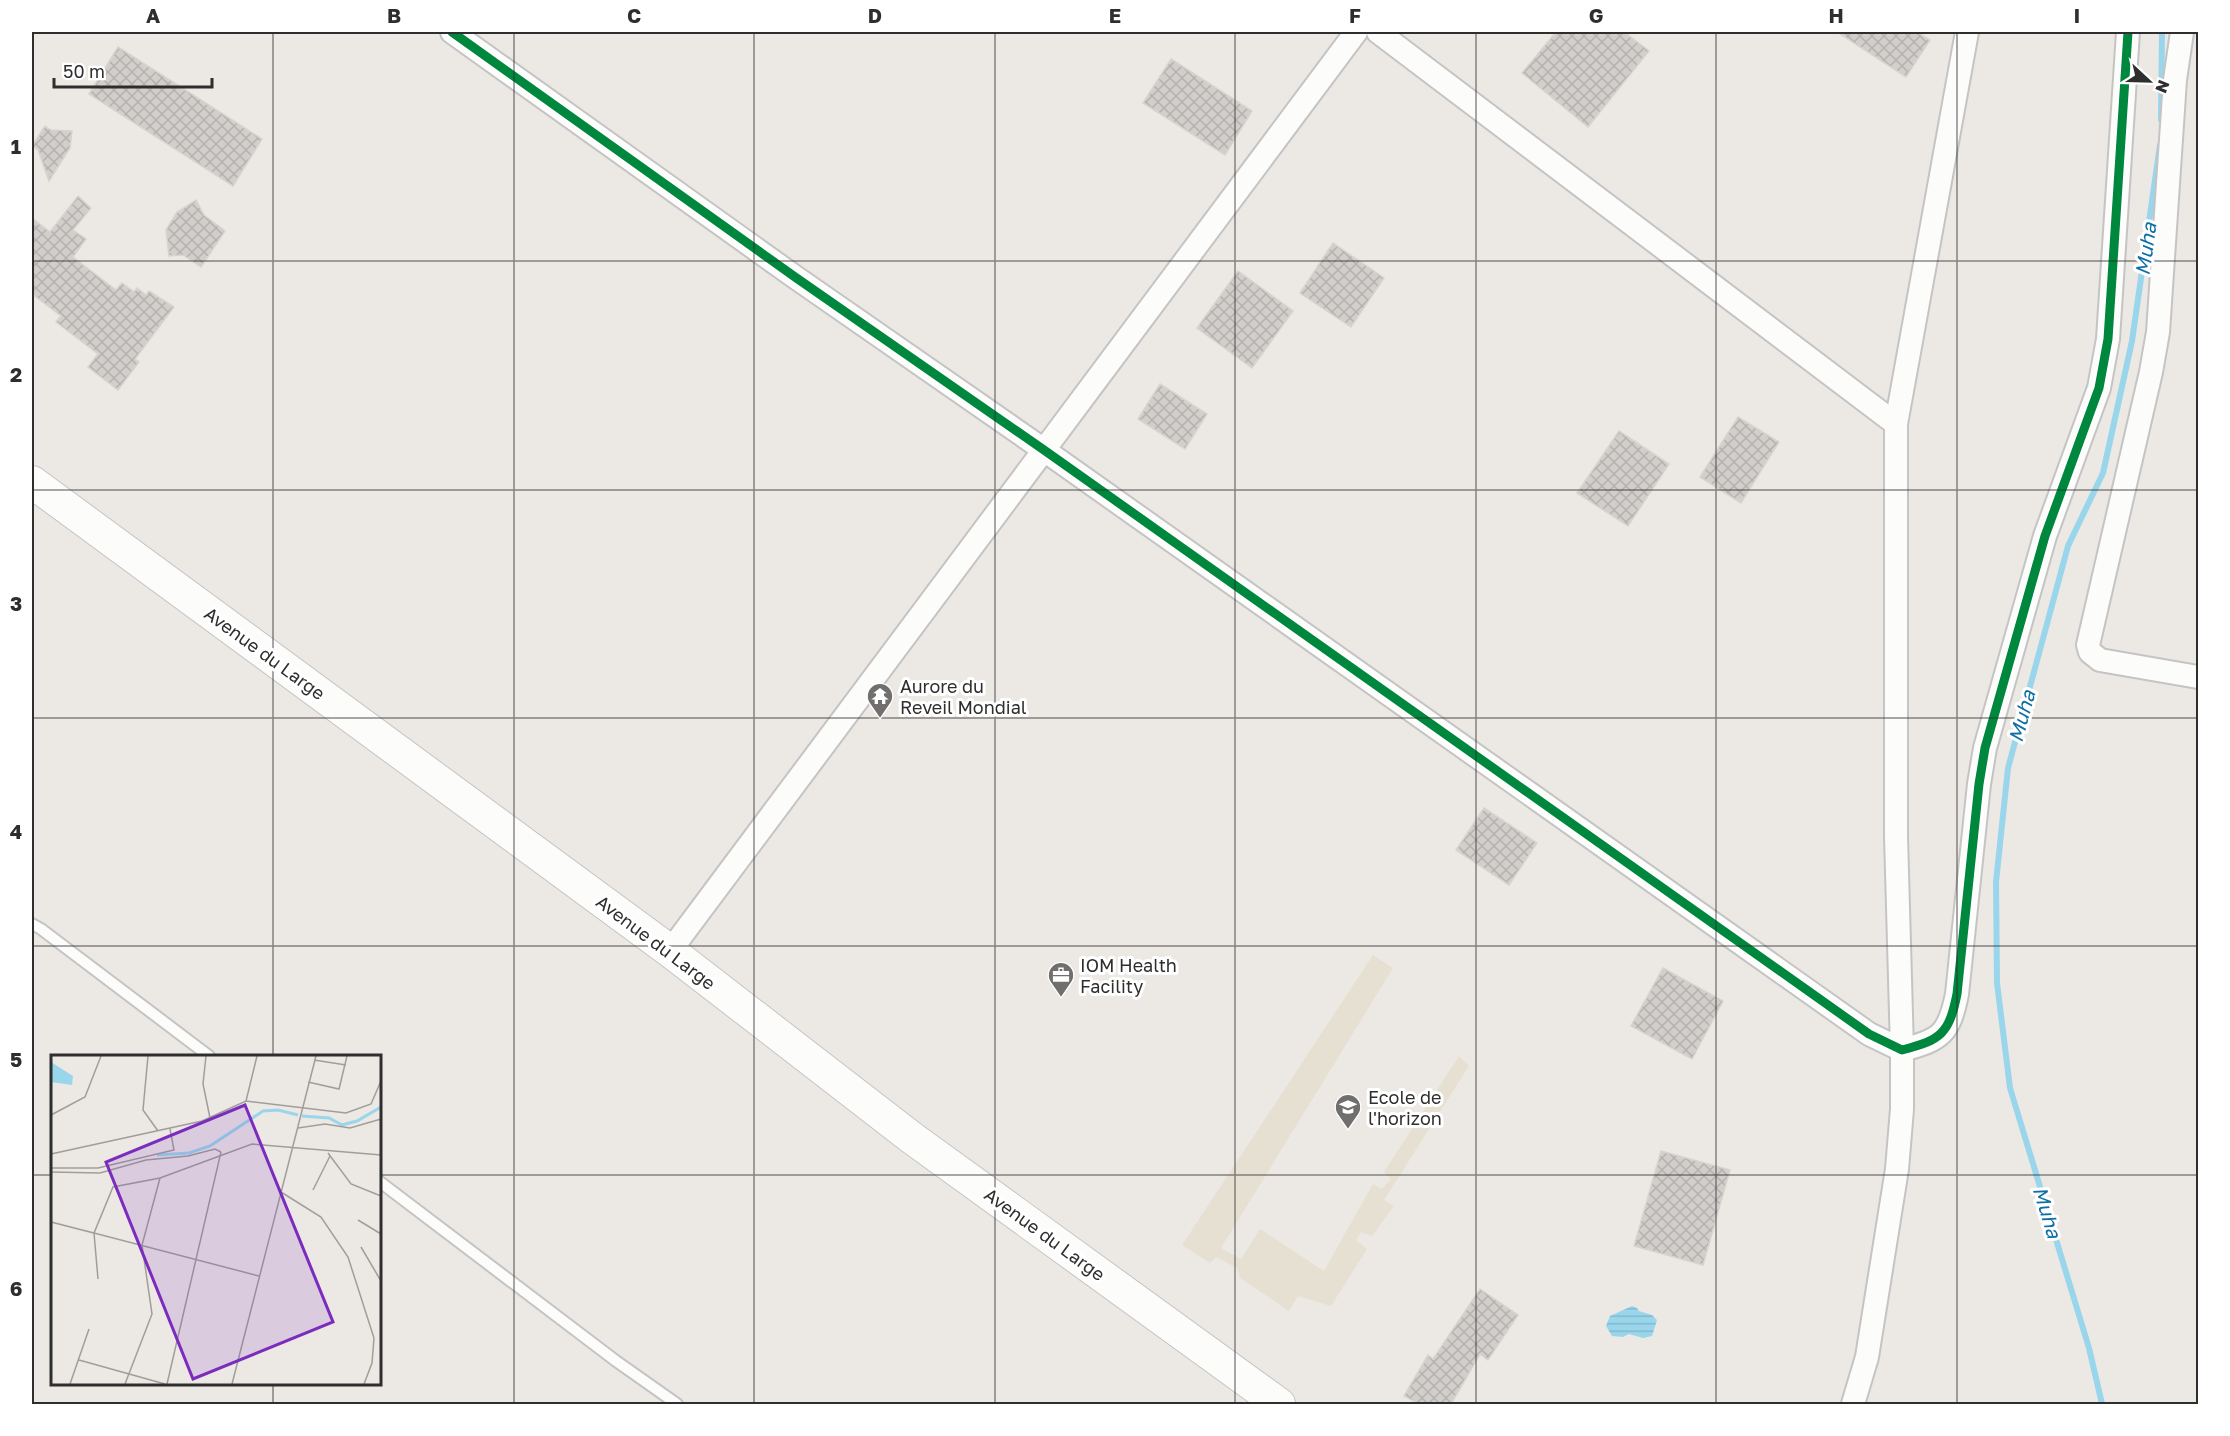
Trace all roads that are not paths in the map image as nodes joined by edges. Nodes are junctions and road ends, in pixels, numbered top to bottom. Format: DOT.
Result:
graph roads {
  1 [pos="452,32"];
  2 [pos="1356,32"];
  3 [pos="1378,32"];
  4 [pos="1967,32"];
  5 [pos="2127,32"];
  6 [pos="2182,32"];
  7 [pos="1896,424"];
  8 [pos="1044,450"];
  9 [pos="32,482"];
  10 [pos="2199,677"];
  11 [pos="32,924"];
  12 [pos="670,951"];
  13 [pos="1902,1050"];
  14 [pos="208,1055"];
  15 [pos="381,1183"];
  16 [pos="677,1404"];
  17 [pos="1279,1404"];
  18 [pos="1853,1404"];
  1 -- 8 [label="street"];
  2 -- 8 [label="street"];
  3 -- 7 [label="street"];
  4 -- 7 [label="street"];
  5 -- 13 [label="street"];
  6 -- 10 [label="street"];
  7 -- 13 [label="street"];
  8 -- 12 [label="street"];
  8 -- 13 [label="street"];
  9 -- 12 [label="main road, Avenue du Large"];
  11 -- 14 [label="lane"];
  12 -- 17 [label="main road, Avenue du Large"];
  13 -- 18 [label="street"];
  15 -- 16 [label="lane"];
}
